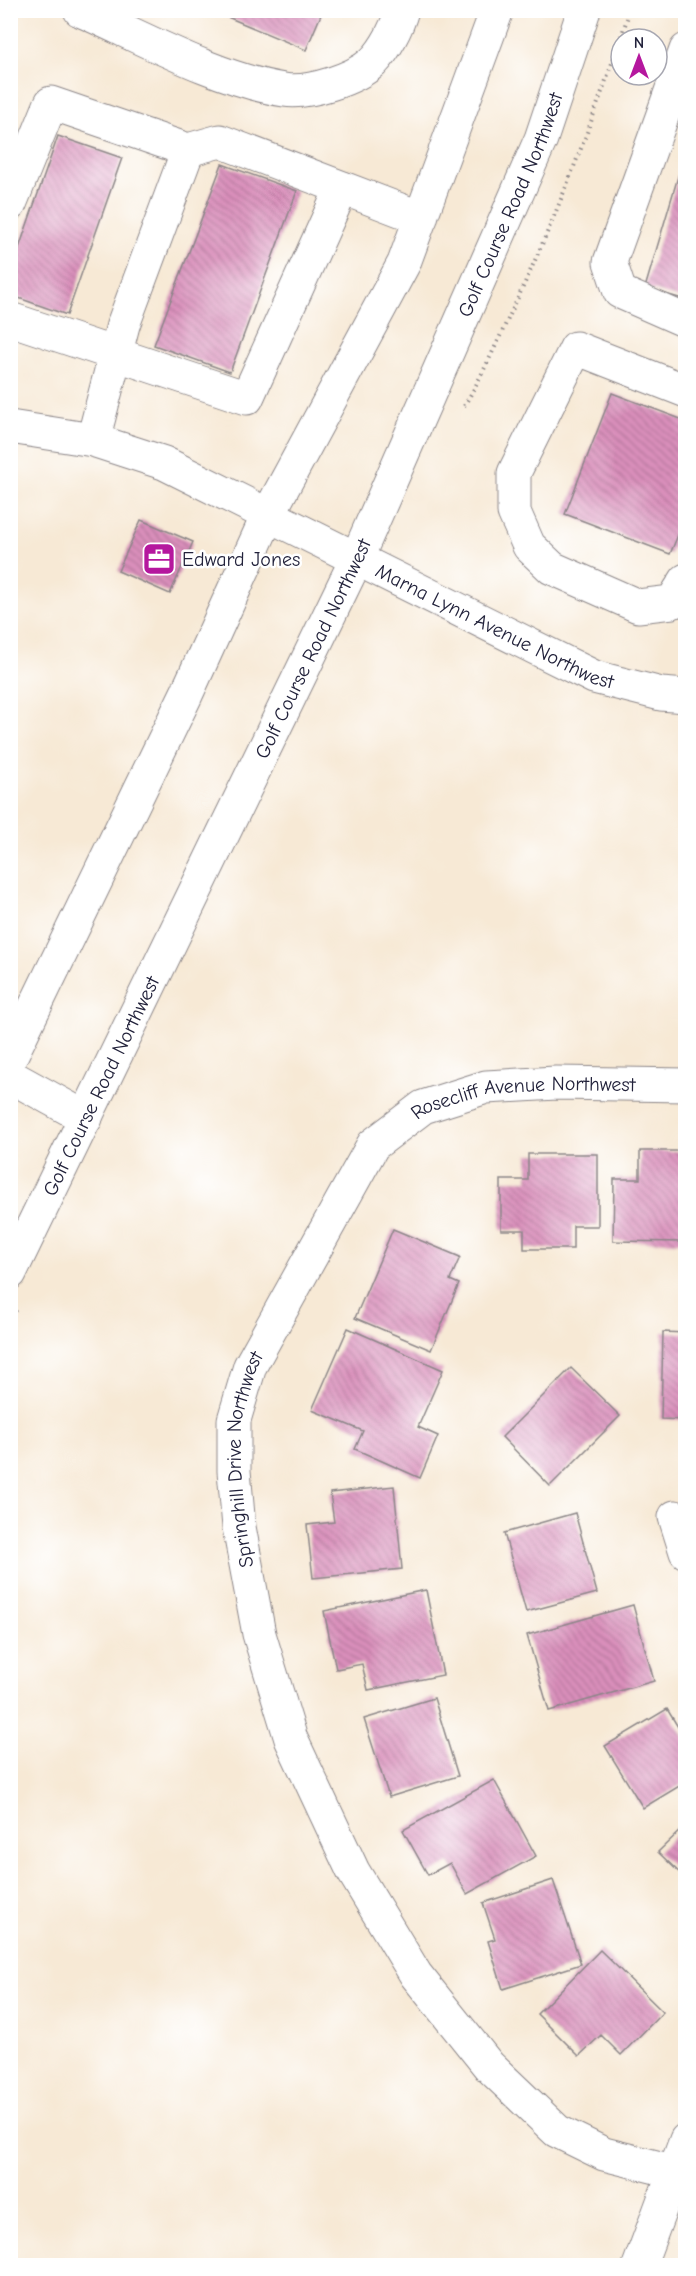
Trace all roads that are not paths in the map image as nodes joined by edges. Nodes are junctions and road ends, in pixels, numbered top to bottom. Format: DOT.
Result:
graph roads {
  1 [pos="80,10"];
  2 [pos="402,10"];
  3 [pos="497,10"];
  4 [pos="584,10"];
  5 [pos="686,50"];
  6 [pos="188,150"];
  7 [pos="342,188"];
  8 [pos="10,204"];
  9 [pos="421,218"];
  10 [pos="10,319"];
  11 [pos="686,321"];
  12 [pos="116,354"];
  13 [pos="686,391"];
  14 [pos="10,427"];
  15 [pos="93,440"];
  16 [pos="268,515"];
  17 [pos="356,560"];
  18 [pos="686,580"];
  19 [pos="686,696"];
  20 [pos="10,1058"];
  21 [pos="10,1076"];
  22 [pos="686,1085"];
  23 [pos="86,1118"];
  24 [pos="373,1144"];
  25 [pos="10,1274"];
  26 [pos="675,1517"];
  27 [pos="686,1552"];
  28 [pos="686,2140"];
  29 [pos="672,2171"];
  30 [pos="639,2265"];
  1 -- 2 [label="street"];
  3 -- 9 [label="street"];
  4 -- 17 [label="street, Golf Course Road Northwest"];
  5 -- 11 [label="street"];
  6 -- 7 [label="street"];
  6 -- 8 [label="street"];
  6 -- 12 [label="street"];
  7 -- 9 [label="street"];
  7 -- 12 [label="street"];
  9 -- 16 [label="street"];
  10 -- 12 [label="street"];
  12 -- 15 [label="street"];
  13 -- 18 [label="street"];
  14 -- 15 [label="street, Marna Lynn Avenue Northwest"];
  15 -- 16 [label="street, Marna Lynn Avenue Northwest"];
  16 -- 17 [label="street, Marna Lynn Avenue Northwest"];
  16 -- 20 [label="street"];
  17 -- 19 [label="street, Marna Lynn Avenue Northwest"];
  17 -- 23 [label="street, Golf Course Road Northwest"];
  21 -- 23 [label="street"];
  22 -- 24 [label="street, Rosecliff Avenue Northwest"];
  23 -- 25 [label="street, Golf Course Road Northwest"];
  24 -- 29 [label="street, Springhill Drive Northwest"];
  26 -- 27 [label="street"];
  28 -- 29 [label="street"];
  29 -- 30 [label="street"];
}
